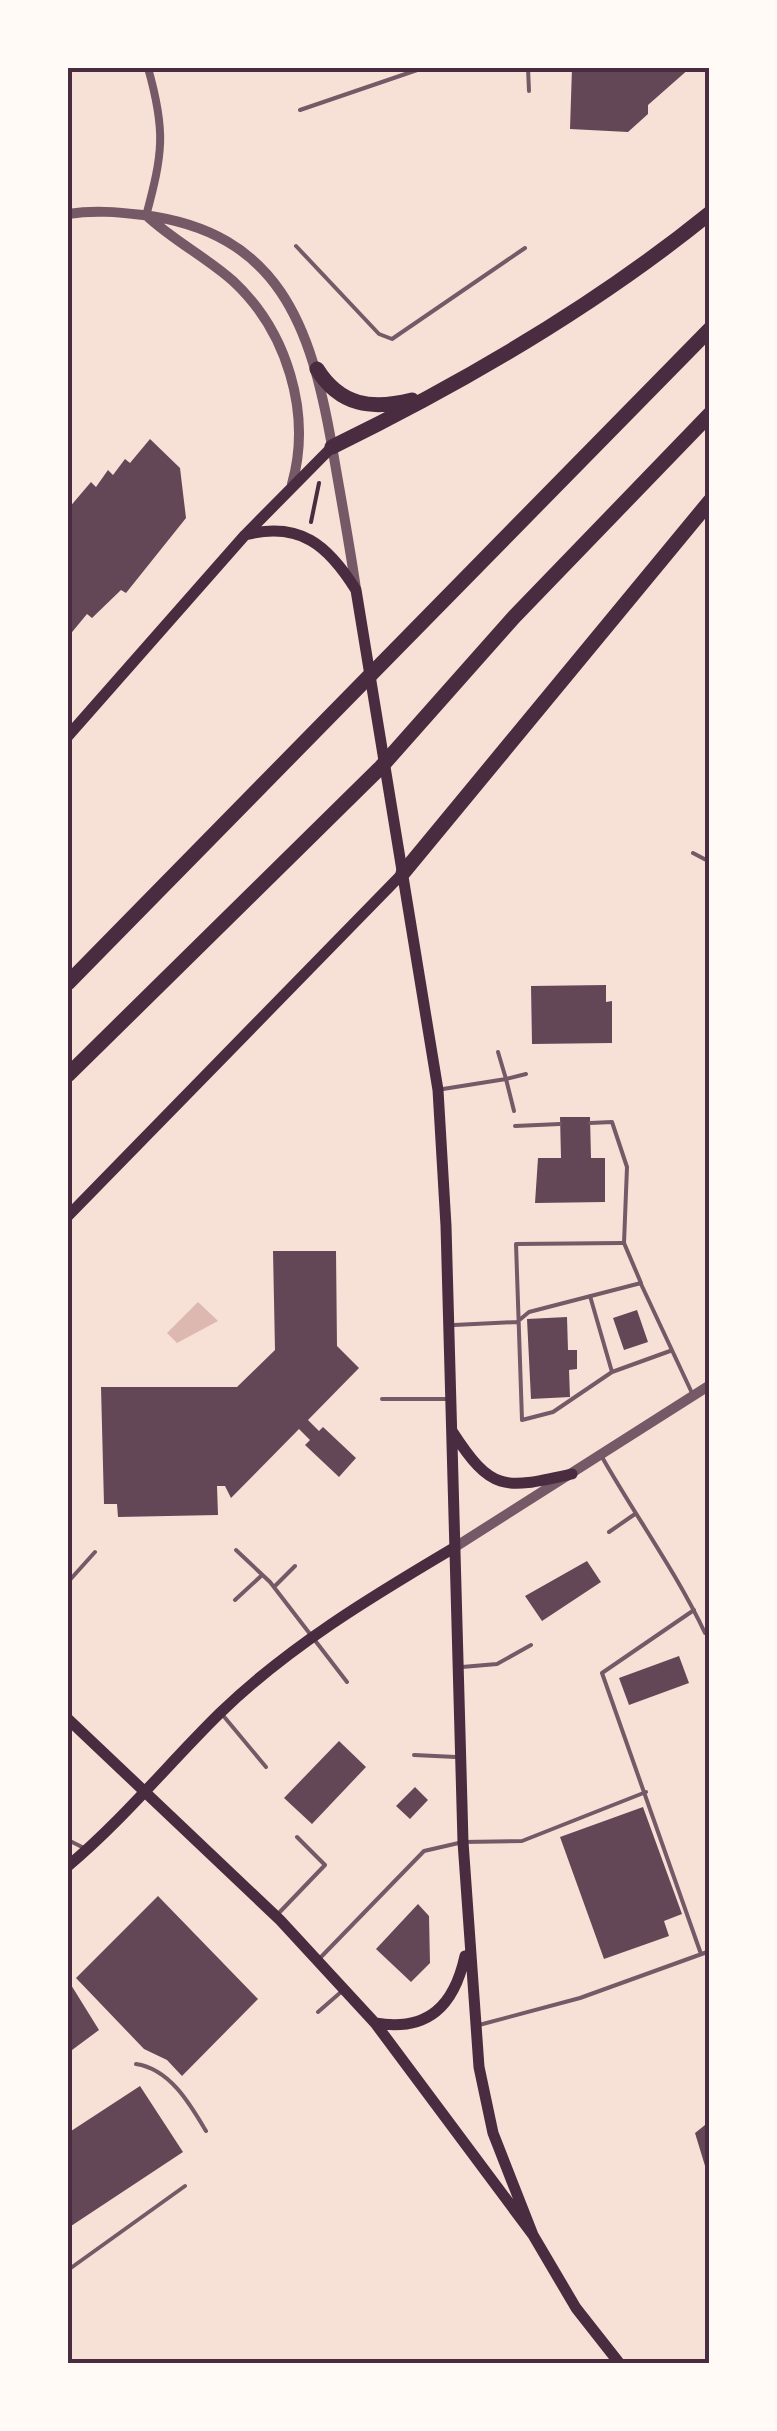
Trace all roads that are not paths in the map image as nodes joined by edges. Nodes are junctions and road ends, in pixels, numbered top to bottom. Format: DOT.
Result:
graph roads {
  1 [pos="148,68"];
  2 [pos="423,68"];
  3 [pos="528,68"];
  4 [pos="529,90"];
  5 [pos="300,110"];
  6 [pos="710,213"];
  7 [pos="68,214"];
  8 [pos="146,216"];
  9 [pos="296,246"];
  10 [pos="525,248"];
  11 [pos="710,329"];
  12 [pos="317,369"];
  13 [pos="440,393"];
  14 [pos="710,414"];
  15 [pos="332,447"];
  16 [pos="292,484"];
  17 [pos="710,502"];
  18 [pos="245,534"];
  19 [pos="356,590"];
  20 [pos="68,736"];
  21 [pos="693,853"];
  22 [pos="710,862"];
  23 [pos="404,873"];
  24 [pos="68,982"];
  25 [pos="498,1052"];
  26 [pos="68,1074"];
  27 [pos="526,1074"];
  28 [pos="506,1078"];
  29 [pos="438,1090"];
  30 [pos="514,1111"];
  31 [pos="590,1122"];
  32 [pos="560,1124"];
  33 [pos="515,1126"];
  34 [pos="68,1216"];
  35 [pos="624,1242"];
  36 [pos="641,1282"];
  37 [pos="590,1296"];
  38 [pos="518,1322"];
  39 [pos="449,1325"];
  40 [pos="670,1351"];
  41 [pos="612,1372"];
  42 [pos="710,1385"];
  43 [pos="694,1397"];
  44 [pos="382,1398"];
  45 [pos="450,1399"];
  46 [pos="450,1427"];
  47 [pos="602,1457"];
  48 [pos="572,1474"];
  49 [pos="635,1514"];
  50 [pos="609,1532"];
  51 [pos="452,1549"];
  52 [pos="236,1550"];
  53 [pos="96,1552"];
  54 [pos="295,1566"];
  55 [pos="262,1575"];
  56 [pos="68,1582"];
  57 [pos="274,1587"];
  58 [pos="235,1600"];
  59 [pos="694,1610"];
  60 [pos="705,1633"];
  61 [pos="314,1638"];
  62 [pos="531,1645"];
  63 [pos="458,1668"];
  64 [pos="347,1682"];
  65 [pos="221,1713"];
  66 [pos="68,1719"];
  67 [pos="414,1755"];
  68 [pos="460,1757"];
  69 [pos="266,1767"];
  70 [pos="646,1792"];
  71 [pos="145,1793"];
  72 [pos="298,1837"];
  73 [pos="68,1840"];
  74 [pos="463,1842"];
  75 [pos="86,1849"];
  76 [pos="68,1866"];
  77 [pos="276,1916"];
  78 [pos="468,1943"];
  79 [pos="710,1951"];
  80 [pos="701,1954"];
  81 [pos="317,1960"];
  82 [pos="344,1989"];
  83 [pos="318,2012"];
  84 [pos="375,2023"];
  85 [pos="475,2026"];
  86 [pos="136,2064"];
  87 [pos="206,2132"];
  88 [pos="185,2186"];
  89 [pos="533,2236"];
  90 [pos="68,2270"];
  91 [pos="620,2364"];
  1 -- 8 [label="street"];
  2 -- 5 [label="lane"];
  3 -- 4 [label="lane"];
  6 -- 13 [label="highway"];
  7 -- 8 [label="street"];
  8 -- 12 [label="street"];
  8 -- 16 [label="street"];
  9 -- 10 [label="lane"];
  11 -- 24 [label="highway"];
  12 -- 13 [label="highway"];
  12 -- 15 [label="street"];
  13 -- 15 [label="highway"];
  14 -- 26 [label="highway"];
  15 -- 16 [label="main road"];
  15 -- 19 [label="street"];
  16 -- 18 [label="main road"];
  17 -- 23 [label="highway"];
  18 -- 19 [label="main road"];
  18 -- 20 [label="main road"];
  19 -- 23 [label="main road"];
  21 -- 22 [label="lane"];
  23 -- 29 [label="main road"];
  23 -- 34 [label="main road"];
  25 -- 28 [label="lane"];
  27 -- 28 [label="lane"];
  28 -- 29 [label="lane"];
  28 -- 30 [label="lane"];
  29 -- 39 [label="main road"];
  31 -- 35 [label="lane"];
  32 -- 33 [label="lane"];
  35 -- 36 [label="lane"];
  35 -- 38 [label="lane"];
  36 -- 37 [label="lane"];
  36 -- 40 [label="lane"];
  37 -- 38 [label="lane"];
  37 -- 41 [label="lane"];
  38 -- 39 [label="lane"];
  38 -- 41 [label="lane"];
  39 -- 45 [label="main road"];
  40 -- 41 [label="lane"];
  40 -- 43 [label="lane"];
  42 -- 43 [label="street"];
  43 -- 47 [label="street"];
  44 -- 45 [label="lane"];
  45 -- 46 [label="main road"];
  46 -- 48 [label="main road"];
  46 -- 51 [label="main road"];
  47 -- 48 [label="street"];
  47 -- 49 [label="lane"];
  48 -- 51 [label="street"];
  49 -- 50 [label="lane"];
  49 -- 59 [label="lane"];
  51 -- 61 [label="main road"];
  51 -- 63 [label="main road"];
  52 -- 55 [label="lane"];
  53 -- 56 [label="lane"];
  54 -- 57 [label="lane"];
  55 -- 57 [label="lane"];
  55 -- 58 [label="lane"];
  57 -- 61 [label="lane"];
  59 -- 60 [label="lane"];
  59 -- 70 [label="lane"];
  61 -- 64 [label="lane"];
  61 -- 65 [label="main road"];
  62 -- 63 [label="lane"];
  63 -- 68 [label="main road"];
  65 -- 69 [label="lane"];
  65 -- 71 [label="main road"];
  66 -- 71 [label="main road"];
  67 -- 68 [label="lane"];
  68 -- 74 [label="main road"];
  70 -- 74 [label="lane"];
  70 -- 80 [label="lane"];
  71 -- 75 [label="main road"];
  71 -- 77 [label="main road"];
  72 -- 77 [label="lane"];
  73 -- 75 [label="lane"];
  74 -- 78 [label="main road"];
  74 -- 81 [label="lane"];
  75 -- 76 [label="main road"];
  77 -- 81 [label="main road"];
  78 -- 84 [label="main road"];
  78 -- 85 [label="main road"];
  79 -- 80 [label="lane"];
  80 -- 85 [label="lane"];
  81 -- 82 [label="main road"];
  82 -- 83 [label="lane"];
  82 -- 84 [label="main road"];
  84 -- 89 [label="main road"];
  85 -- 89 [label="main road"];
  86 -- 87 [label="lane"];
  88 -- 90 [label="lane"];
  89 -- 91 [label="main road"];
}
